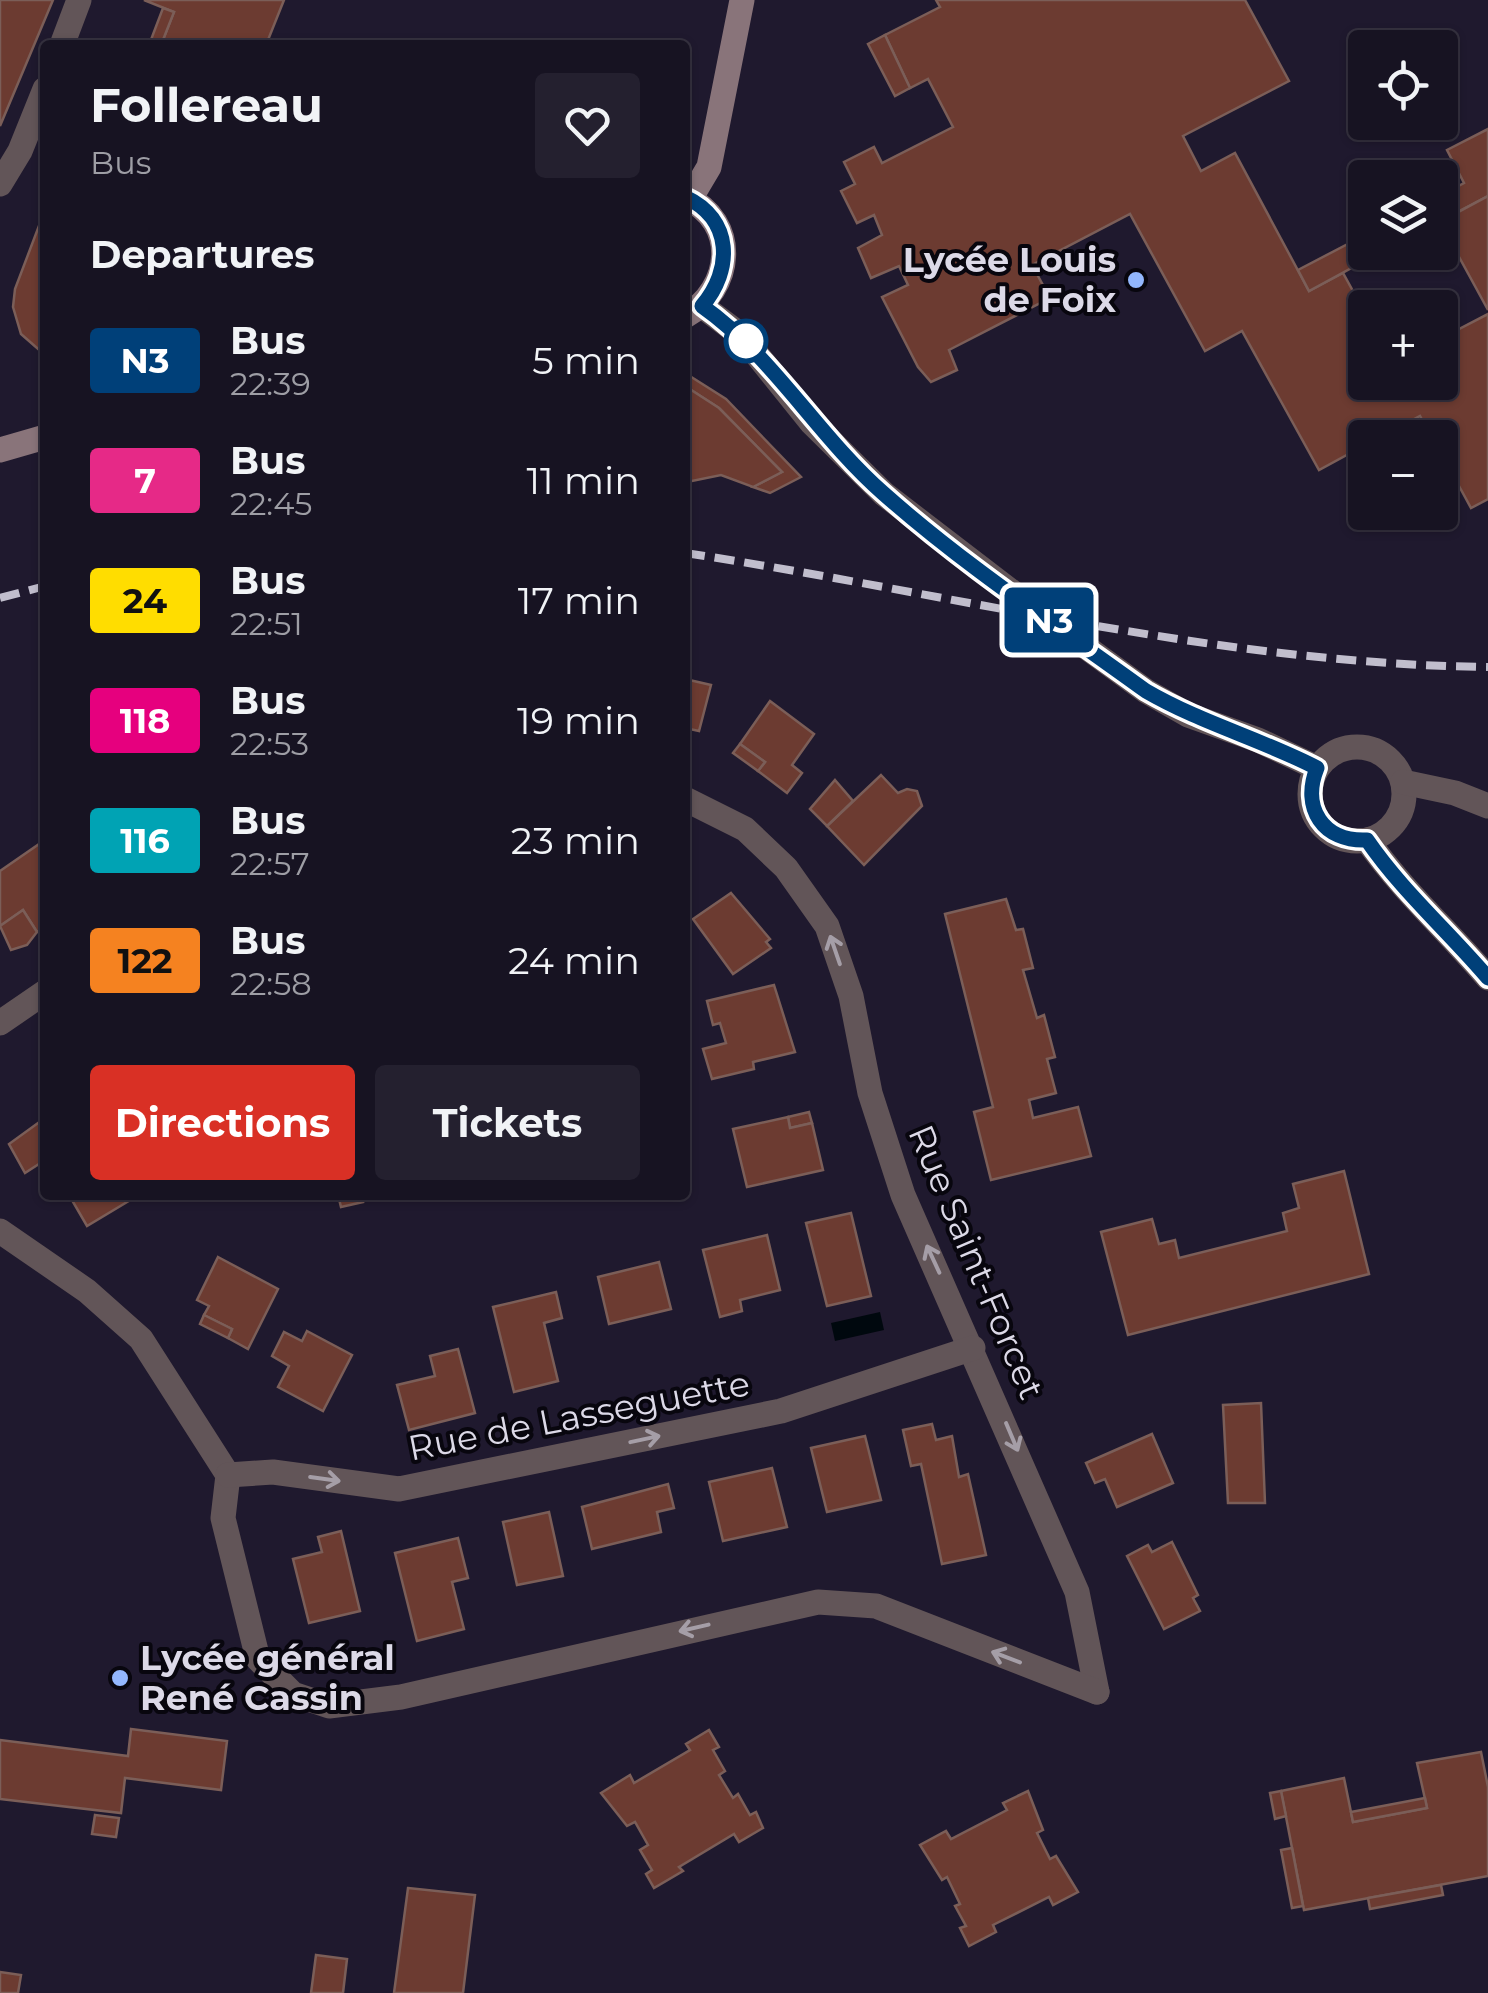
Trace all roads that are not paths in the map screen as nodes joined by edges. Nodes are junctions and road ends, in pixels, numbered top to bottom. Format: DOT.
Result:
graph roads {
  1 [pos="79,0"];
  2 [pos="742,0"];
  3 [pos="64,40"];
  4 [pos="40,101"];
  5 [pos="0,184"];
  6 [pos="690,195"];
  7 [pos="690,200"];
  8 [pos="693,311"];
  9 [pos="40,438"];
  10 [pos="0,450"];
  11 [pos="1317,768"];
  12 [pos="1404,782"];
  13 [pos="690,802"];
  14 [pos="1488,806"];
  15 [pos="1367,840"];
  16 [pos="1488,978"];
  17 [pos="40,995"];
  18 [pos="0,1023"];
  19 [pos="0,1231"];
  20 [pos="973,1348"];
  21 [pos="228,1475"];
  1 -- 3 [label="street"];
  2 -- 6 [label="street"];
  4 -- 5 [label="street"];
  7 -- 8 [label="street"];
  8 -- 11 [label="street"];
  9 -- 10 [label="street"];
  11 -- 12 [label="street"];
  11 -- 15 [label="street"];
  12 -- 14 [label="street"];
  12 -- 15 [label="street"];
  20 -- 13 [label="street, Rue Saint-Forcet, one-way"];
  15 -- 16 [label="street"];
  17 -- 18 [label="street"];
  19 -- 21 [label="street"];
  21 -- 20 [label="street, Rue de Lasseguette, one-way"];
  20 -- 21 [label="street, Rue Saint-Forcet, one-way"];
}
